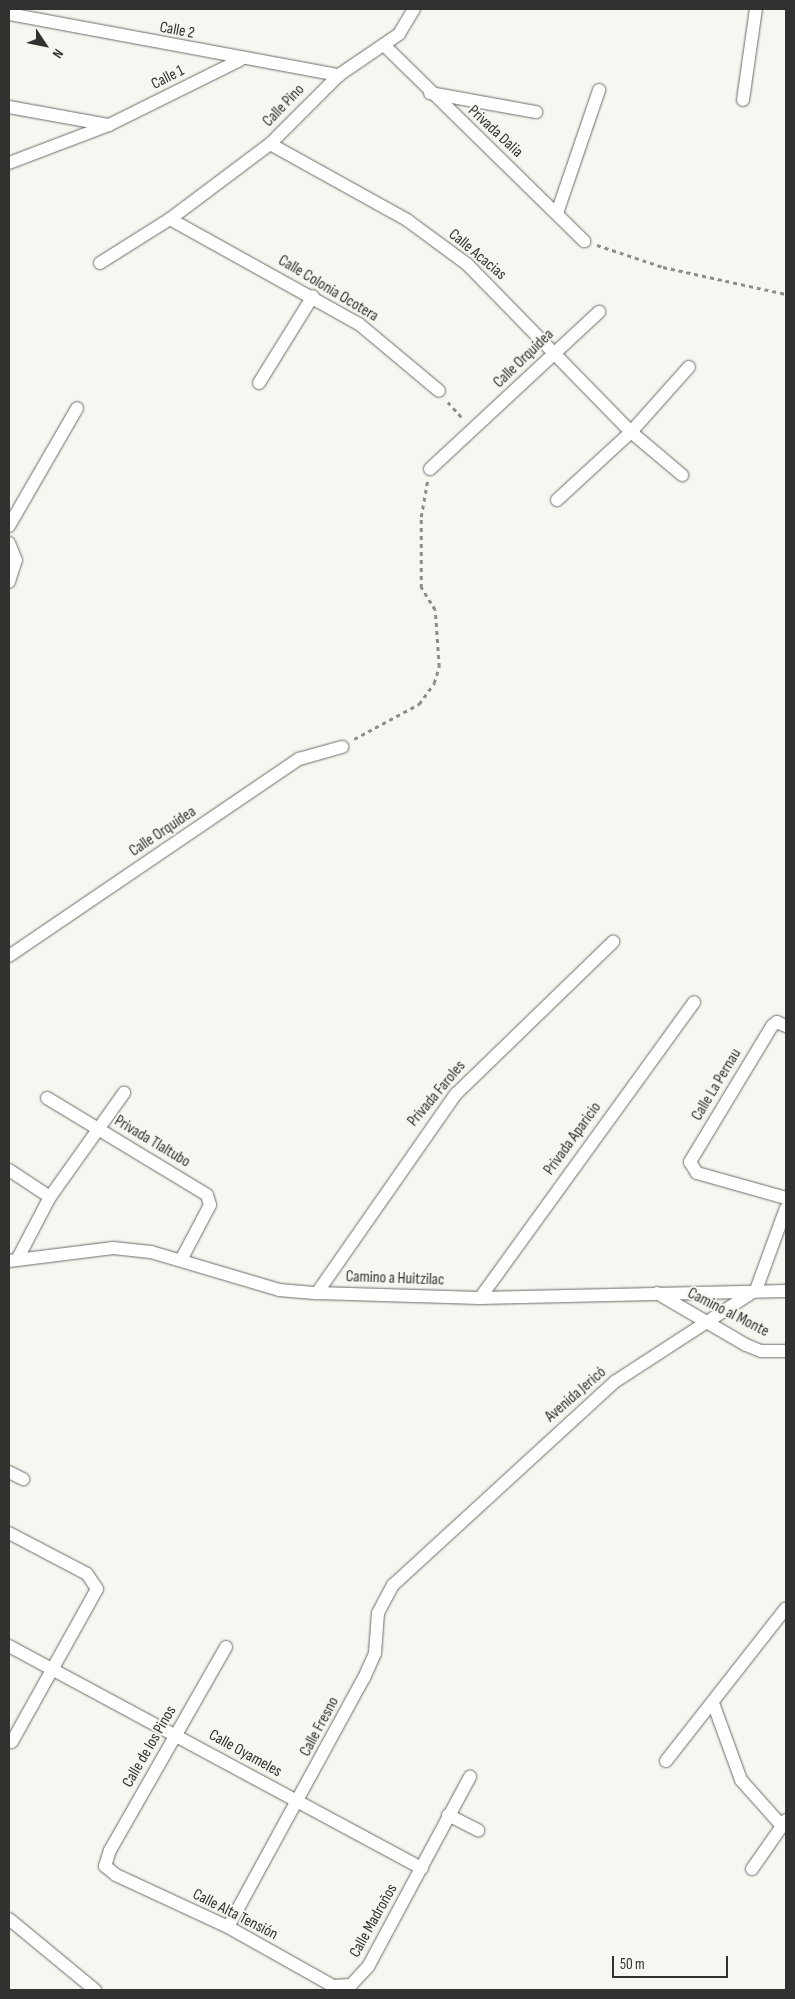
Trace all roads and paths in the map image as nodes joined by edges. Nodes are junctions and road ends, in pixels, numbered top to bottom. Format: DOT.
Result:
graph roads {
  1 [pos="414,9"];
  2 [pos="756,9"];
  3 [pos="9,14"];
  4 [pos="385,46"];
  5 [pos="240,60"];
  6 [pos="339,75"];
  7 [pos="599,90"];
  8 [pos="430,93"];
  9 [pos="743,100"];
  10 [pos="9,107"];
  11 [pos="536,112"];
  12 [pos="109,125"];
  13 [pos="270,144"];
  14 [pos="9,163"];
  15 [pos="557,212"];
  16 [pos="170,219"];
  17 [pos="584,241"];
  18 [pos="100,262"];
  19 [pos="786,294"];
  20 [pos="313,296"];
  21 [pos="598,312"];
  22 [pos="553,354"];
  23 [pos="689,367"];
  24 [pos="259,383"];
  25 [pos="439,391"];
  26 [pos="77,408"];
  27 [pos="473,431"];
  28 [pos="630,432"];
  29 [pos="430,469"];
  30 [pos="682,475"];
  31 [pos="557,500"];
  32 [pos="9,526"];
  33 [pos="11,545"];
  34 [pos="9,582"];
  35 [pos="342,747"];
  36 [pos="613,942"];
  37 [pos="9,956"];
  38 [pos="694,1002"];
  39 [pos="782,1024"];
  40 [pos="124,1093"];
  41 [pos="47,1098"];
  42 [pos="97,1128"];
  43 [pos="9,1170"];
  44 [pos="50,1197"];
  45 [pos="786,1198"];
  46 [pos="786,1208"];
  47 [pos="13,1260"];
  48 [pos="181,1260"];
  49 [pos="756,1290"];
  50 [pos="786,1290"];
  51 [pos="317,1293"];
  52 [pos="657,1293"];
  53 [pos="480,1298"];
  54 [pos="706,1324"];
  55 [pos="786,1351"];
  56 [pos="9,1472"];
  57 [pos="23,1480"];
  58 [pos="9,1533"];
  59 [pos="786,1608"];
  60 [pos="378,1613"];
  61 [pos="9,1646"];
  62 [pos="226,1646"];
  63 [pos="52,1668"];
  64 [pos="713,1703"];
  65 [pos="176,1734"];
  66 [pos="12,1742"];
  67 [pos="666,1761"];
  68 [pos="470,1778"];
  69 [pos="299,1803"];
  70 [pos="448,1815"];
  71 [pos="784,1823"];
  72 [pos="478,1830"];
  73 [pos="106,1866"];
  74 [pos="422,1868"];
  75 [pos="752,1869"];
  76 [pos="9,1919"];
  77 [pos="228,1927"];
  78 [pos="350,1985"];
  79 [pos="95,1990"];
  1 -- 4 [label="street, Calle Pino"];
  2 -- 9 [label="street"];
  3 -- 5 [label="street, Calle 2"];
  4 -- 6 [label="street, Calle Pino"];
  4 -- 8 [label="street, Privada Dalia"];
  5 -- 6 [label="street, Calle 2"];
  5 -- 12 [label="street, Calle 1"];
  6 -- 13 [label="street, Calle Pino"];
  7 -- 15 [label="street"];
  8 -- 11 [label="street"];
  8 -- 15 [label="street, Privada Dalia"];
  10 -- 12 [label="street"];
  12 -- 14 [label="street, Calle 1"];
  13 -- 16 [label="street, Calle Pino"];
  13 -- 22 [label="street, Calle Acacias"];
  15 -- 17 [label="street, Privada Dalia"];
  16 -- 18 [label="street, Calle Pino"];
  16 -- 20 [label="street, Calle Colonia Ocotera"];
  17 -- 19 [label="path"];
  20 -- 24 [label="street"];
  20 -- 25 [label="street, Calle Colonia Ocotera"];
  21 -- 22 [label="street, Calle Orquídea"];
  22 -- 27 [label="street, Calle Orquídea"];
  22 -- 28 [label="street, Calle Acacias"];
  23 -- 28 [label="street"];
  25 -- 27 [label="path"];
  26 -- 32 [label="street"];
  27 -- 29 [label="street, Calle Orquídea"];
  28 -- 30 [label="street, Calle Acacias"];
  28 -- 31 [label="street"];
  29 -- 35 [label="path"];
  33 -- 34 [label="street"];
  35 -- 37 [label="street, Calle Orquídea"];
  36 -- 51 [label="street, Privada Faroles"];
  38 -- 53 [label="street, Privada Aparicio"];
  39 -- 45 [label="street, Calle La Pernau"];
  40 -- 42 [label="street"];
  41 -- 42 [label="street"];
  42 -- 44 [label="street, Privada Tlaltubo"];
  42 -- 48 [label="street, Privada Tlaltubo"];
  43 -- 44 [label="street"];
  44 -- 47 [label="street, Privada Tlaltubo"];
  46 -- 49 [label="street"];
  47 -- 48 [label="street, Camino a Huitzilac"];
  48 -- 51 [label="street, Camino a Huitzilac"];
  49 -- 50 [label="street, Camino a Huitzilac"];
  49 -- 52 [label="street, Camino a Huitzilac"];
  49 -- 54 [label="street, Avenida Jericó"];
  51 -- 53 [label="street, Camino a Huitzilac"];
  52 -- 53 [label="street, Camino a Huitzilac"];
  52 -- 54 [label="street, Camino al Monte"];
  54 -- 55 [label="street, Camino al Monte"];
  54 -- 60 [label="street, Avenida Jericó"];
  56 -- 57 [label="street"];
  58 -- 63 [label="street"];
  59 -- 64 [label="street"];
  60 -- 69 [label="street, Calle Fresno"];
  61 -- 63 [label="street, Calle Oyameles"];
  62 -- 65 [label="street, Calle de los Pinos"];
  63 -- 65 [label="street, Calle Oyameles"];
  63 -- 66 [label="street"];
  64 -- 67 [label="street"];
  64 -- 71 [label="street"];
  65 -- 69 [label="street, Calle Oyameles"];
  65 -- 73 [label="street, Calle de los Pinos"];
  68 -- 70 [label="street, Calle Madroños"];
  69 -- 74 [label="street, Calle Oyameles"];
  69 -- 77 [label="street, Calle Fresno"];
  70 -- 72 [label="street"];
  70 -- 74 [label="street, Calle Madroños"];
  71 -- 75 [label="street"];
  73 -- 77 [label="street, Calle Alta Tensión"];
  74 -- 78 [label="street, Calle Madroños"];
  76 -- 79 [label="street"];
  77 -- 78 [label="street, Calle Alta Tensión"];
}
